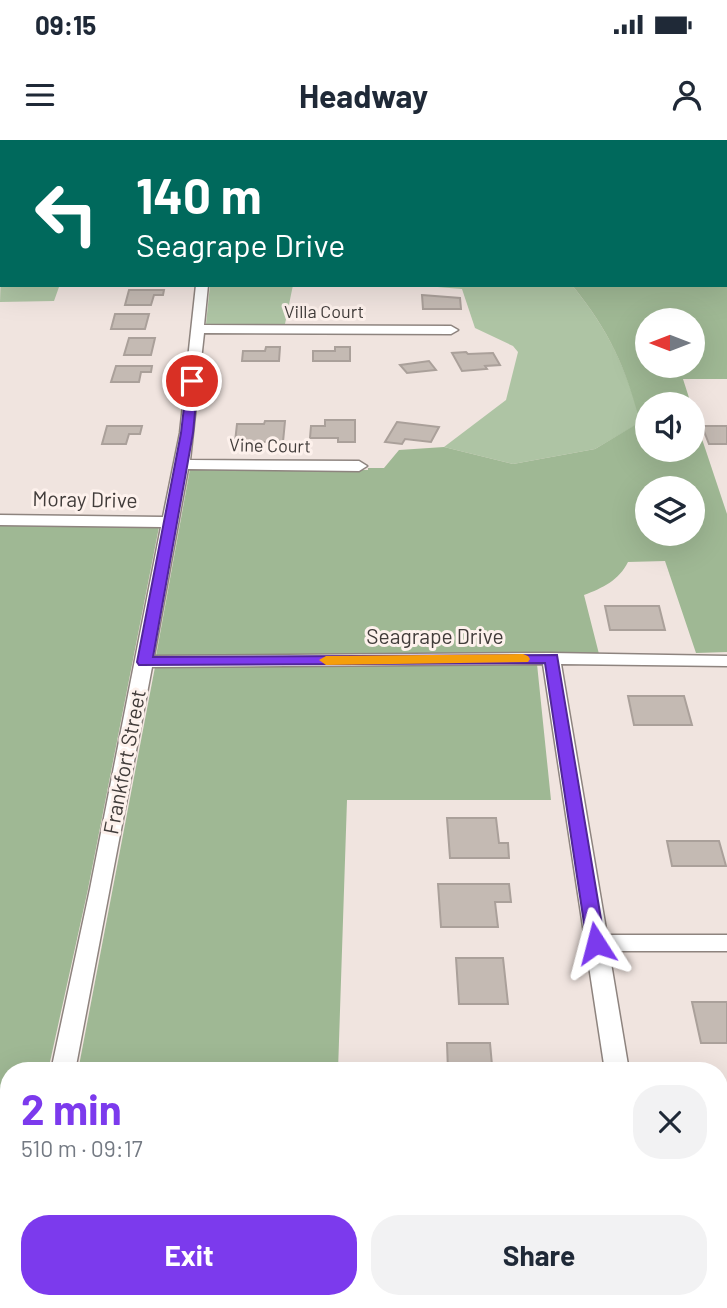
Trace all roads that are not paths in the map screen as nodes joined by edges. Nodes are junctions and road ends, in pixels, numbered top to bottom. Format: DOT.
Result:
graph roads {
  1 [pos="202,287"];
  2 [pos="197,329"];
  3 [pos="451,330"];
  4 [pos="181,464"];
  5 [pos="359,466"];
  6 [pos="0,520"];
  7 [pos="170,522"];
  8 [pos="551,659"];
  9 [pos="727,661"];
  10 [pos="144,662"];
  11 [pos="596,943"];
  12 [pos="727,943"];
  13 [pos="65,1062"];
  14 [pos="616,1062"];
  1 -- 2 [label="street, Frankfort Street"];
  2 -- 3 [label="street, Villa Court"];
  2 -- 4 [label="street, Frankfort Street"];
  4 -- 5 [label="street, Vine Court"];
  4 -- 7 [label="street, Frankfort Street"];
  6 -- 7 [label="street, Moray Drive"];
  7 -- 10 [label="street, Frankfort Street"];
  8 -- 9 [label="street, Seagrape Drive"];
  8 -- 10 [label="street, Seagrape Drive"];
  8 -- 11 [label="street"];
  10 -- 13 [label="street, Frankfort Street"];
  11 -- 12 [label="street"];
  11 -- 14 [label="street"];
}
